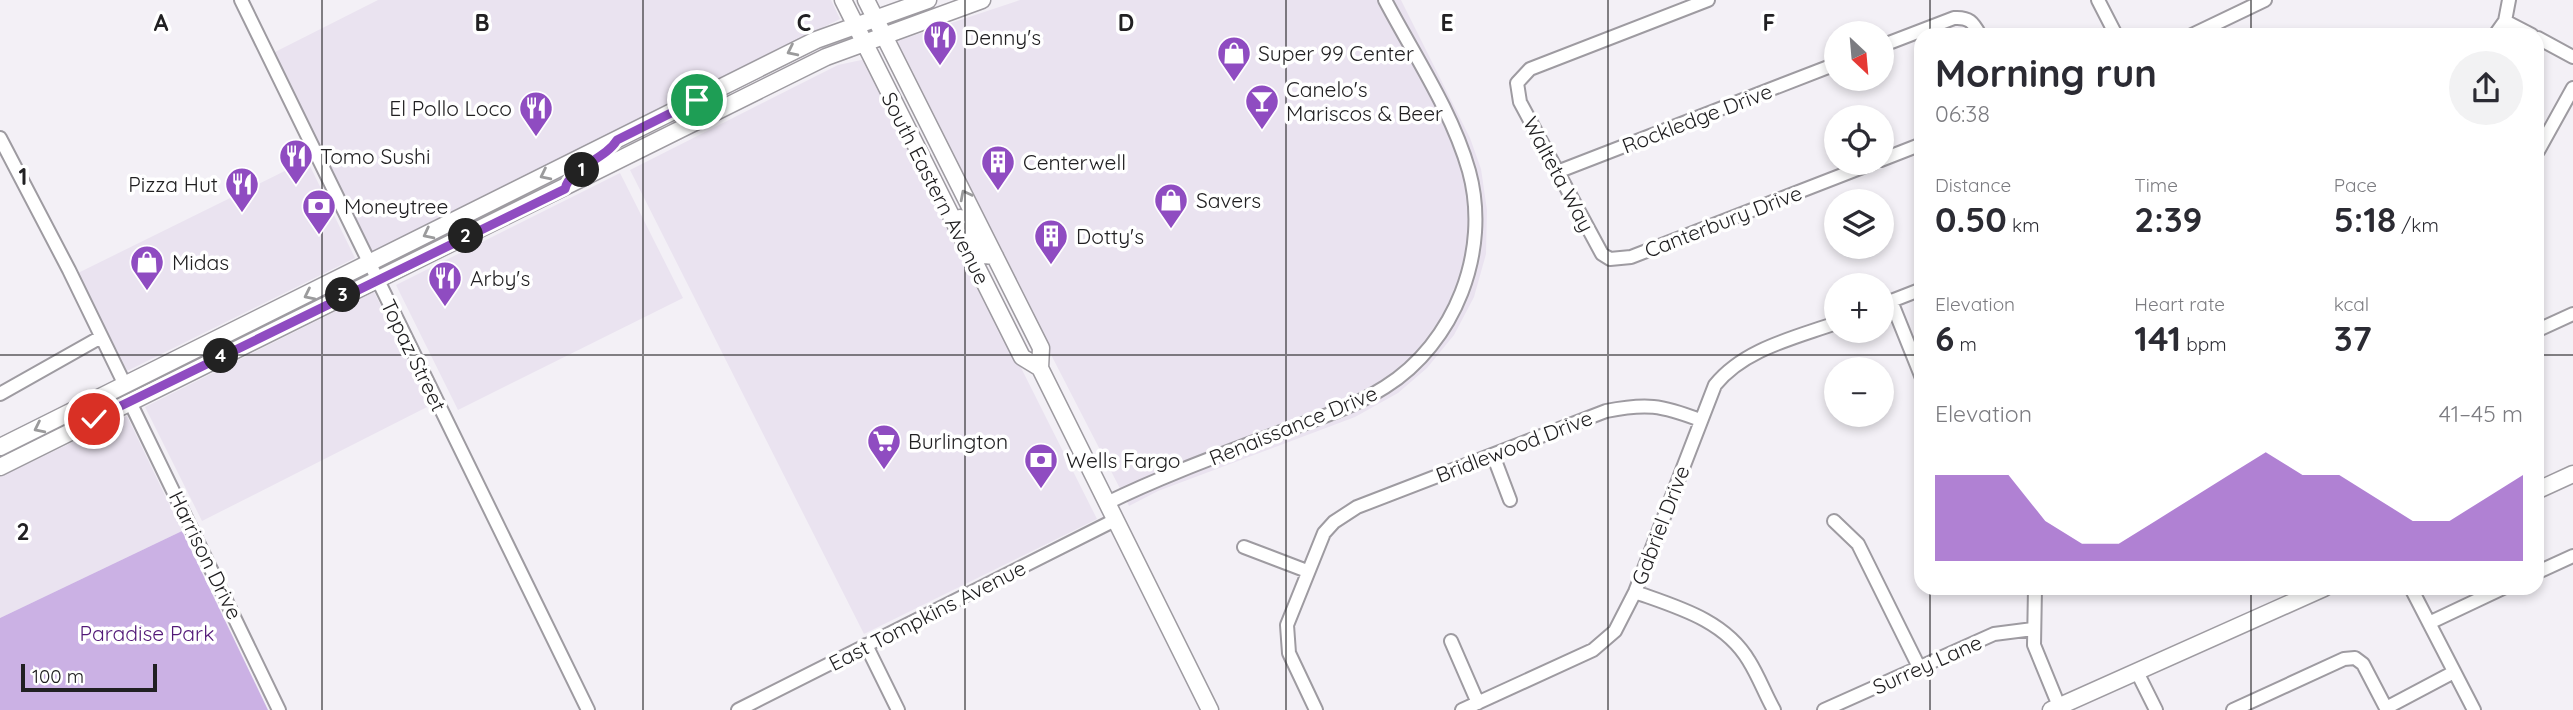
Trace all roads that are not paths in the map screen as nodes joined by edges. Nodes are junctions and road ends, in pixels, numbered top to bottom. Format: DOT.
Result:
graph roads {
  1 [pos="241,0"];
  2 [pos="843,0"];
  3 [pos="866,0"];
  4 [pos="928,0"];
  5 [pos="982,0"];
  6 [pos="1385,0"];
  7 [pos="1708,0"];
  8 [pos="2098,0"];
  9 [pos="2265,0"];
  10 [pos="2509,0"];
  11 [pos="874,18"];
  12 [pos="2505,21"];
  13 [pos="855,24"];
  14 [pos="1928,28"];
  15 [pos="1976,28"];
  16 [pos="2112,28"];
  17 [pos="2207,28"];
  18 [pos="2500,28"];
  19 [pos="2518,28"];
  20 [pos="1914,33"];
  21 [pos="883,36"];
  22 [pos="1894,41"];
  23 [pos="2544,41"];
  24 [pos="864,43"];
  25 [pos="2573,57"];
  26 [pos="1824,69"];
  27 [pos="2573,88"];
  28 [pos="697,100"];
  29 [pos="0,138"];
  30 [pos="617,140"];
  31 [pos="2544,140"];
  32 [pos="1914,147"];
  33 [pos="1894,155"];
  34 [pos="622,160"];
  35 [pos="1558,172"];
  36 [pos="1842,175"];
  37 [pos="565,189"];
  38 [pos="948,213"];
  39 [pos="995,256"];
  40 [pos="1610,259"];
  41 [pos="373,271"];
  42 [pos="1914,292"];
  43 [pos="989,294"];
  44 [pos="1894,300"];
  45 [pos="2573,314"];
  46 [pos="1894,320"];
  47 [pos="1824,327"];
  48 [pos="2544,327"];
  49 [pos="1033,333"];
  50 [pos="101,337"];
  51 [pos="1914,361"];
  52 [pos="169,364"];
  53 [pos="1040,368"];
  54 [pos="125,385"];
  55 [pos="0,394"];
  56 [pos="130,402"];
  57 [pos="1700,420"];
  58 [pos="54,439"];
  59 [pos="0,447"];
  60 [pos="1493,455"];
  61 [pos="0,467"];
  62 [pos="2573,474"];
  63 [pos="2544,487"];
  64 [pos="1510,500"];
  65 [pos="1107,503"];
  66 [pos="1115,520"];
  67 [pos="1834,521"];
  68 [pos="1244,547"];
  69 [pos="2573,556"];
  70 [pos="2544,569"];
  71 [pos="1307,571"];
  72 [pos="1635,592"];
  73 [pos="2035,595"];
  74 [pos="2308,595"];
  75 [pos="2415,595"];
  76 [pos="2488,595"];
  77 [pos="2429,623"];
  78 [pos="2033,629"];
  79 [pos="1451,641"];
  80 [pos="866,646"];
  81 [pos="1919,667"];
  82 [pos="2137,672"];
  83 [pos="2454,673"];
  84 [pos="1478,702"];
  85 [pos="2055,708"];
  86 [pos="2387,709"];
  87 [pos="279,710"];
  88 [pos="588,710"];
  89 [pos="738,710"];
  90 [pos="898,710"];
  91 [pos="1210,710"];
  92 [pos="1317,710"];
  93 [pos="1462,710"];
  94 [pos="1774,710"];
  95 [pos="1824,710"];
  96 [pos="2156,710"];
  97 [pos="2233,710"];
  98 [pos="2474,710"];
  1 -- 41 [label="street, Topaz Street"];
  2 -- 13 [label="main road, South Eastern Avenue"];
  3 -- 11 [label="main road, South Eastern Avenue"];
  4 -- 11 [label="main road"];
  5 -- 21 [label="main road"];
  6 -- 65 [label="street, Renaissance Drive"];
  7 -- 35 [label="street, Walteta Way"];
  8 -- 16 [label="street"];
  9 -- 17 [label="street"];
  10 -- 12 [label="street"];
  11 -- 13 [label="main road"];
  11 -- 21 [label="main road, South Eastern Avenue"];
  12 -- 18 [label="street"];
  12 -- 19 [label="street"];
  13 -- 24 [label="main road, South Eastern Avenue"];
  13 -- 28 [label="main road, one-way"];
  14 -- 15 [label="street"];
  20 -- 22 [label="street"];
  21 -- 24 [label="main road"];
  39 -- 21 [label="main road, South Eastern Avenue, one-way"];
  23 -- 25 [label="street"];
  24 -- 34 [label="main road"];
  24 -- 38 [label="main road, South Eastern Avenue"];
  26 -- 35 [label="street, Rockledge Drive"];
  27 -- 31 [label="street"];
  28 -- 30 [label="main road"];
  28 -- 34 [label="main road"];
  29 -- 50 [label="street"];
  30 -- 37 [label="main road"];
  30 -- 41 [label="main road, one-way"];
  32 -- 33 [label="street"];
  34 -- 37 [label="main road"];
  35 -- 40 [label="street, Walteta Way"];
  36 -- 40 [label="street, Canterbury Drive"];
  37 -- 41 [label="main road"];
  38 -- 39 [label="main road"];
  38 -- 43 [label="main road, South Eastern Avenue"];
  39 -- 49 [label="main road, South Eastern Avenue"];
  41 -- 52 [label="main road, one-way"];
  41 -- 56 [label="main road"];
  41 -- 88 [label="street, Topaz Street"];
  42 -- 44 [label="street"];
  43 -- 49 [label="main road"];
  43 -- 53 [label="main road, South Eastern Avenue"];
  45 -- 48 [label="street"];
  46 -- 51 [label="street"];
  47 -- 57 [label="street, Gabriel Drive"];
  49 -- 53 [label="main road, South Eastern Avenue"];
  50 -- 54 [label="street"];
  50 -- 55 [label="street"];
  52 -- 54 [label="main road"];
  52 -- 56 [label="main road"];
  53 -- 65 [label="main road, South Eastern Avenue"];
  54 -- 58 [label="main road"];
  54 -- 59 [label="main road, one-way"];
  56 -- 58 [label="main road"];
  56 -- 87 [label="street, Harrison Drive"];
  57 -- 60 [label="street, Bridlewood Drive"];
  57 -- 72 [label="street, Gabriel Drive"];
  58 -- 61 [label="main road"];
  60 -- 64 [label="street"];
  60 -- 71 [label="street, Bridlewood Drive"];
  62 -- 63 [label="main road"];
  65 -- 66 [label="main road, South Eastern Avenue"];
  66 -- 80 [label="street, East Tompkins Avenue"];
  66 -- 91 [label="main road, South Eastern Avenue"];
  67 -- 81 [label="street"];
  68 -- 71 [label="street"];
  69 -- 70 [label="street"];
  71 -- 92 [label="street"];
  72 -- 84 [label="street, Gabriel Drive"];
  72 -- 94 [label="street"];
  73 -- 78 [label="street"];
  74 -- 82 [label="main road"];
  75 -- 77 [label="street"];
  76 -- 77 [label="street"];
  77 -- 83 [label="street"];
  78 -- 81 [label="street, Surrey Lane"];
  78 -- 85 [label="street"];
  79 -- 84 [label="street"];
  80 -- 89 [label="street, East Tompkins Avenue"];
  80 -- 90 [label="street"];
  81 -- 95 [label="street, Surrey Lane"];
  82 -- 85 [label="main road"];
  82 -- 96 [label="street"];
  83 -- 86 [label="street"];
  83 -- 98 [label="street"];
  84 -- 93 [label="street, Gabriel Drive"];
  86 -- 97 [label="street"];
}
